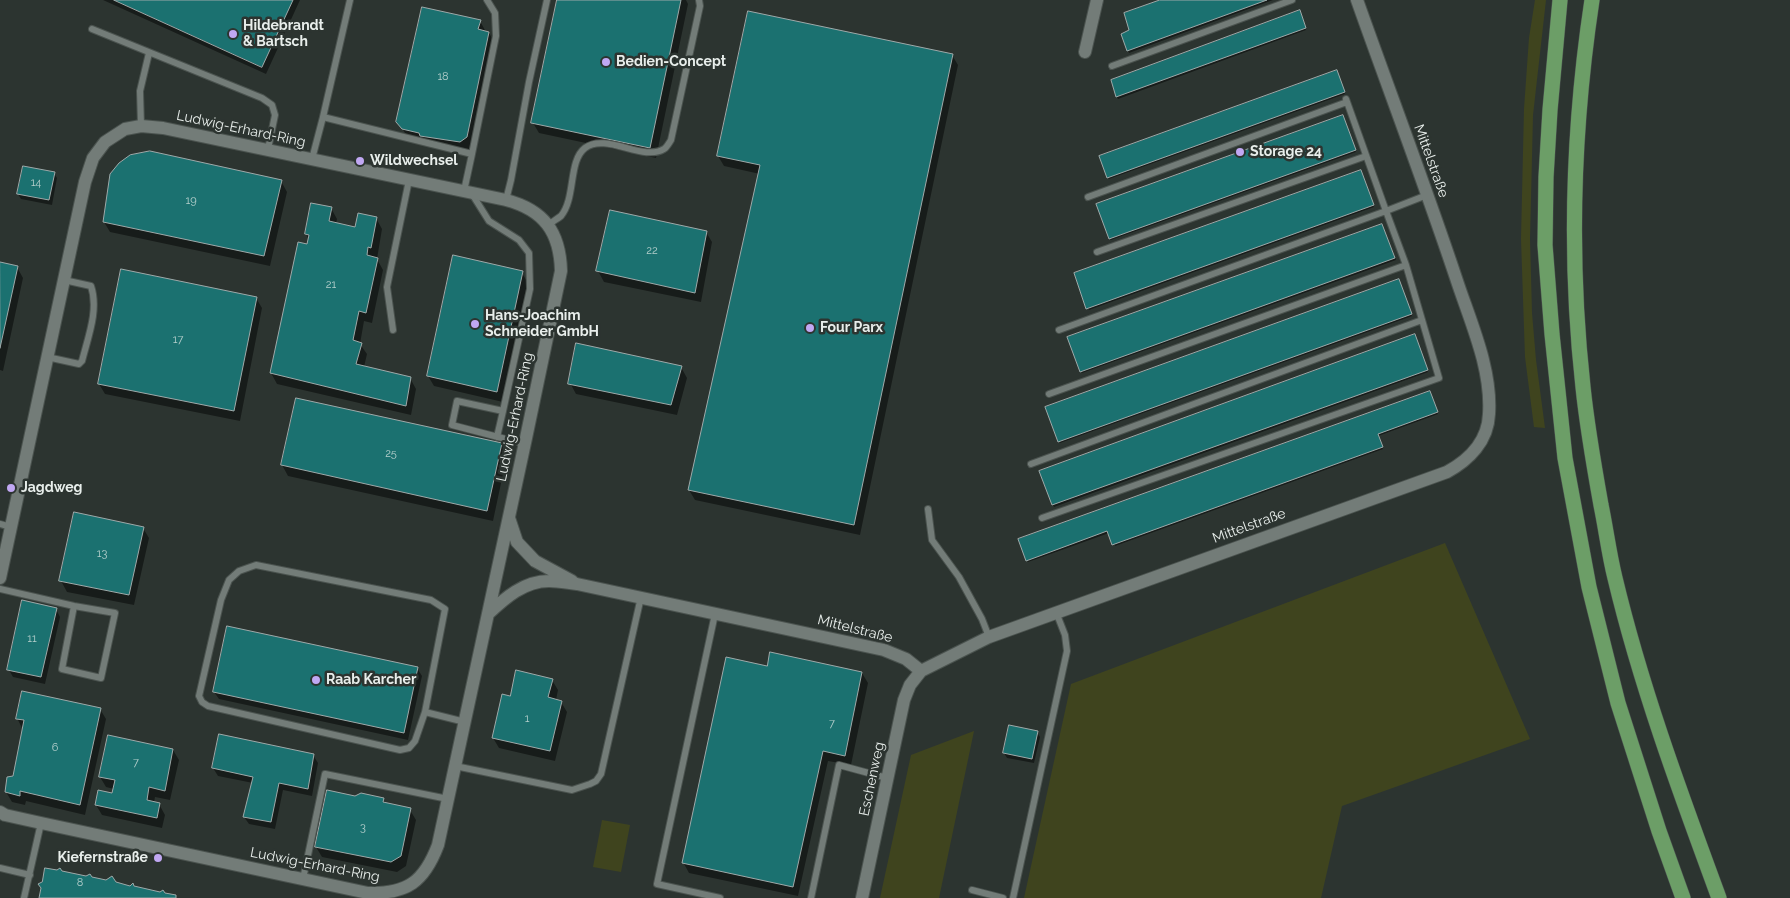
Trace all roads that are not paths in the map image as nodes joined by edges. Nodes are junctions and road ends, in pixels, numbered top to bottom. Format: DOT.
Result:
graph roads {
  1 [pos="350,0"];
  2 [pos="487,0"];
  3 [pos="547,0"];
  4 [pos="699,0"];
  5 [pos="1097,0"];
  6 [pos="1292,0"];
  7 [pos="1357,0"];
  8 [pos="1592,0"];
  9 [pos="1560,4"];
  10 [pos="92,29"];
  11 [pos="1085,52"];
  12 [pos="149,53"];
  13 [pos="1112,66"];
  14 [pos="323,117"];
  15 [pos="141,126"];
  16 [pos="268,149"];
  17 [pos="472,154"];
  18 [pos="1366,156"];
  19 [pos="312,159"];
  20 [pos="409,180"];
  21 [pos="467,192"];
  22 [pos="1427,196"];
  23 [pos="1088,197"];
  24 [pos="506,200"];
  25 [pos="1386,211"];
  26 [pos="548,225"];
  27 [pos="1097,252"];
  28 [pos="1406,265"];
  29 [pos="64,280"];
  30 [pos="1422,320"];
  31 [pos="393,330"];
  32 [pos="1059,330"];
  33 [pos="47,357"];
  34 [pos="1050,394"];
  35 [pos="503,411"];
  36 [pos="497,437"];
  37 [pos="525,444"];
  38 [pos="1031,464"];
  39 [pos="928,509"];
  40 [pos="508,518"];
  41 [pos="1042,518"];
  42 [pos="6,525"];
  43 [pos="0,578"];
  44 [pos="577,584"];
  45 [pos="0,589"];
  46 [pos="641,597"];
  47 [pos="74,606"];
  48 [pos="1056,612"];
  49 [pos="488,614"];
  50 [pos="715,614"];
  51 [pos="989,636"];
  52 [pos="921,671"];
  53 [pos="425,712"];
  54 [pos="465,722"];
  55 [pos="455,766"];
  56 [pos="888,778"];
  57 [pos="448,799"];
  58 [pos="0,812"];
  59 [pos="41,823"];
  60 [pos="0,868"];
  61 [pos="30,875"];
  62 [pos="303,880"];
  63 [pos="972,890"];
  64 [pos="343,893"];
  65 [pos="24,898"];
  66 [pos="720,898"];
  67 [pos="811,898"];
  68 [pos="862,898"];
  69 [pos="1003,898"];
  70 [pos="1013,898"];
  71 [pos="1683,898"];
  72 [pos="1719,898"];
  1 -- 14 [label="lane"];
  2 -- 17 [label="lane"];
  3 -- 24 [label="lane"];
  4 -- 26 [label="lane"];
  5 -- 11 [label="street"];
  6 -- 13 [label="lane"];
  7 -- 22 [label="street, Mittelstraße"];
  8 -- 72 [label="highway"];
  9 -- 71 [label="highway"];
  10 -- 12 [label="lane"];
  12 -- 15 [label="lane"];
  12 -- 16 [label="lane"];
  14 -- 17 [label="lane"];
  14 -- 19 [label="lane"];
  15 -- 16 [label="street, Ludwig-Erhard-Ring"];
  15 -- 29 [label="street, Ludwig-Erhard-Ring"];
  16 -- 19 [label="street, Ludwig-Erhard-Ring"];
  17 -- 21 [label="lane"];
  18 -- 23 [label="lane"];
  18 -- 25 [label="lane"];
  18 -- 27 [label="lane"];
  19 -- 20 [label="street, Ludwig-Erhard-Ring"];
  20 -- 21 [label="street, Ludwig-Erhard-Ring"];
  20 -- 31 [label="lane"];
  21 -- 24 [label="street, Ludwig-Erhard-Ring"];
  21 -- 35 [label="lane"];
  22 -- 25 [label="lane"];
  22 -- 48 [label="street, Mittelstraße"];
  24 -- 26 [label="street, Ludwig-Erhard-Ring"];
  25 -- 28 [label="lane"];
  25 -- 32 [label="lane"];
  26 -- 37 [label="street, Ludwig-Erhard-Ring"];
  28 -- 30 [label="lane"];
  28 -- 34 [label="lane"];
  29 -- 33 [label="street, Ludwig-Erhard-Ring"];
  29 -- 33 [label="lane"];
  30 -- 38 [label="lane"];
  30 -- 41 [label="lane"];
  33 -- 42 [label="street, Ludwig-Erhard-Ring"];
  35 -- 36 [label="lane"];
  35 -- 36 [label="lane"];
  36 -- 37 [label="lane"];
  37 -- 40 [label="street, Ludwig-Erhard-Ring"];
  39 -- 51 [label="lane"];
  40 -- 44 [label="street, Mittelstraße"];
  40 -- 49 [label="street, Ludwig-Erhard-Ring"];
  42 -- 43 [label="street, Ludwig-Erhard-Ring"];
  44 -- 46 [label="street, Mittelstraße"];
  44 -- 49 [label="street, Mittelstraße"];
  45 -- 47 [label="lane"];
  46 -- 50 [label="street, Mittelstraße"];
  46 -- 55 [label="lane"];
  47 -- 47 [label="lane"];
  48 -- 51 [label="street, Mittelstraße"];
  48 -- 70 [label="lane"];
  49 -- 54 [label="street, Ludwig-Erhard-Ring"];
  50 -- 52 [label="street, Mittelstraße"];
  50 -- 66 [label="lane"];
  51 -- 52 [label="street, Mittelstraße"];
  52 -- 56 [label="street, Eschenweg"];
  53 -- 53 [label="lane"];
  53 -- 54 [label="lane"];
  54 -- 55 [label="street, Ludwig-Erhard-Ring"];
  55 -- 57 [label="street, Ludwig-Erhard-Ring"];
  56 -- 67 [label="lane"];
  56 -- 68 [label="street, Eschenweg"];
  57 -- 62 [label="lane"];
  57 -- 64 [label="street, Ludwig-Erhard-Ring"];
  58 -- 59 [label="street, Ludwig-Erhard-Ring"];
  59 -- 61 [label="lane"];
  59 -- 62 [label="street, Ludwig-Erhard-Ring"];
  60 -- 61 [label="lane"];
  61 -- 65 [label="lane"];
  62 -- 64 [label="street, Ludwig-Erhard-Ring"];
  63 -- 69 [label="lane"];
}
